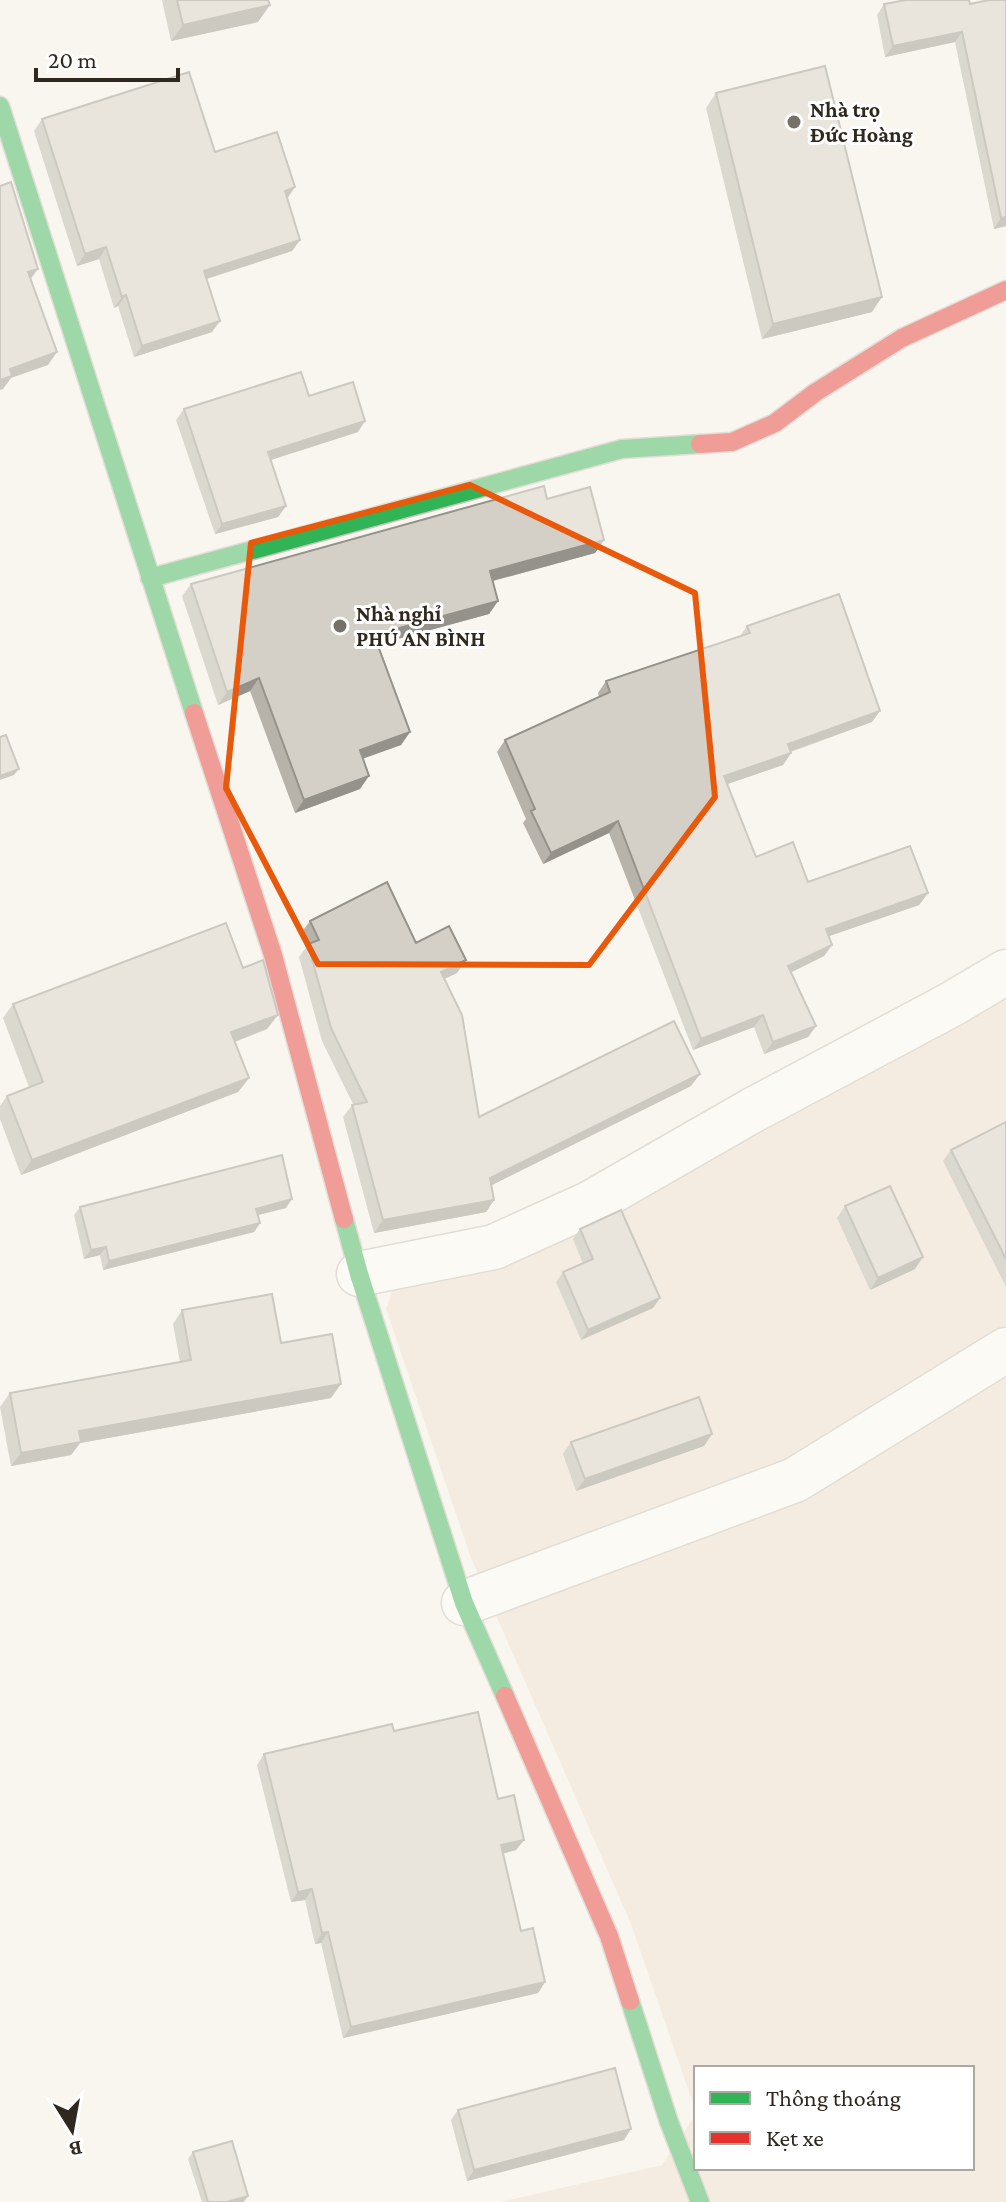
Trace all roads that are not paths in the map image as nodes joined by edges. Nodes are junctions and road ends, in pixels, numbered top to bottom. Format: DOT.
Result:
graph roads {
  1 [pos="0,106"];
  2 [pos="1006,290"];
  3 [pos="150,578"];
  4 [pos="1006,972"];
  5 [pos="359,1274"];
  6 [pos="1006,1350"];
  7 [pos="464,1603"];
  8 [pos="700,2202"];
  1 -- 3 [label="street"];
  2 -- 3 [label="street"];
  3 -- 5 [label="street"];
  4 -- 5 [label="street"];
  5 -- 7 [label="street"];
  6 -- 7 [label="street"];
  7 -- 8 [label="street"];
}
